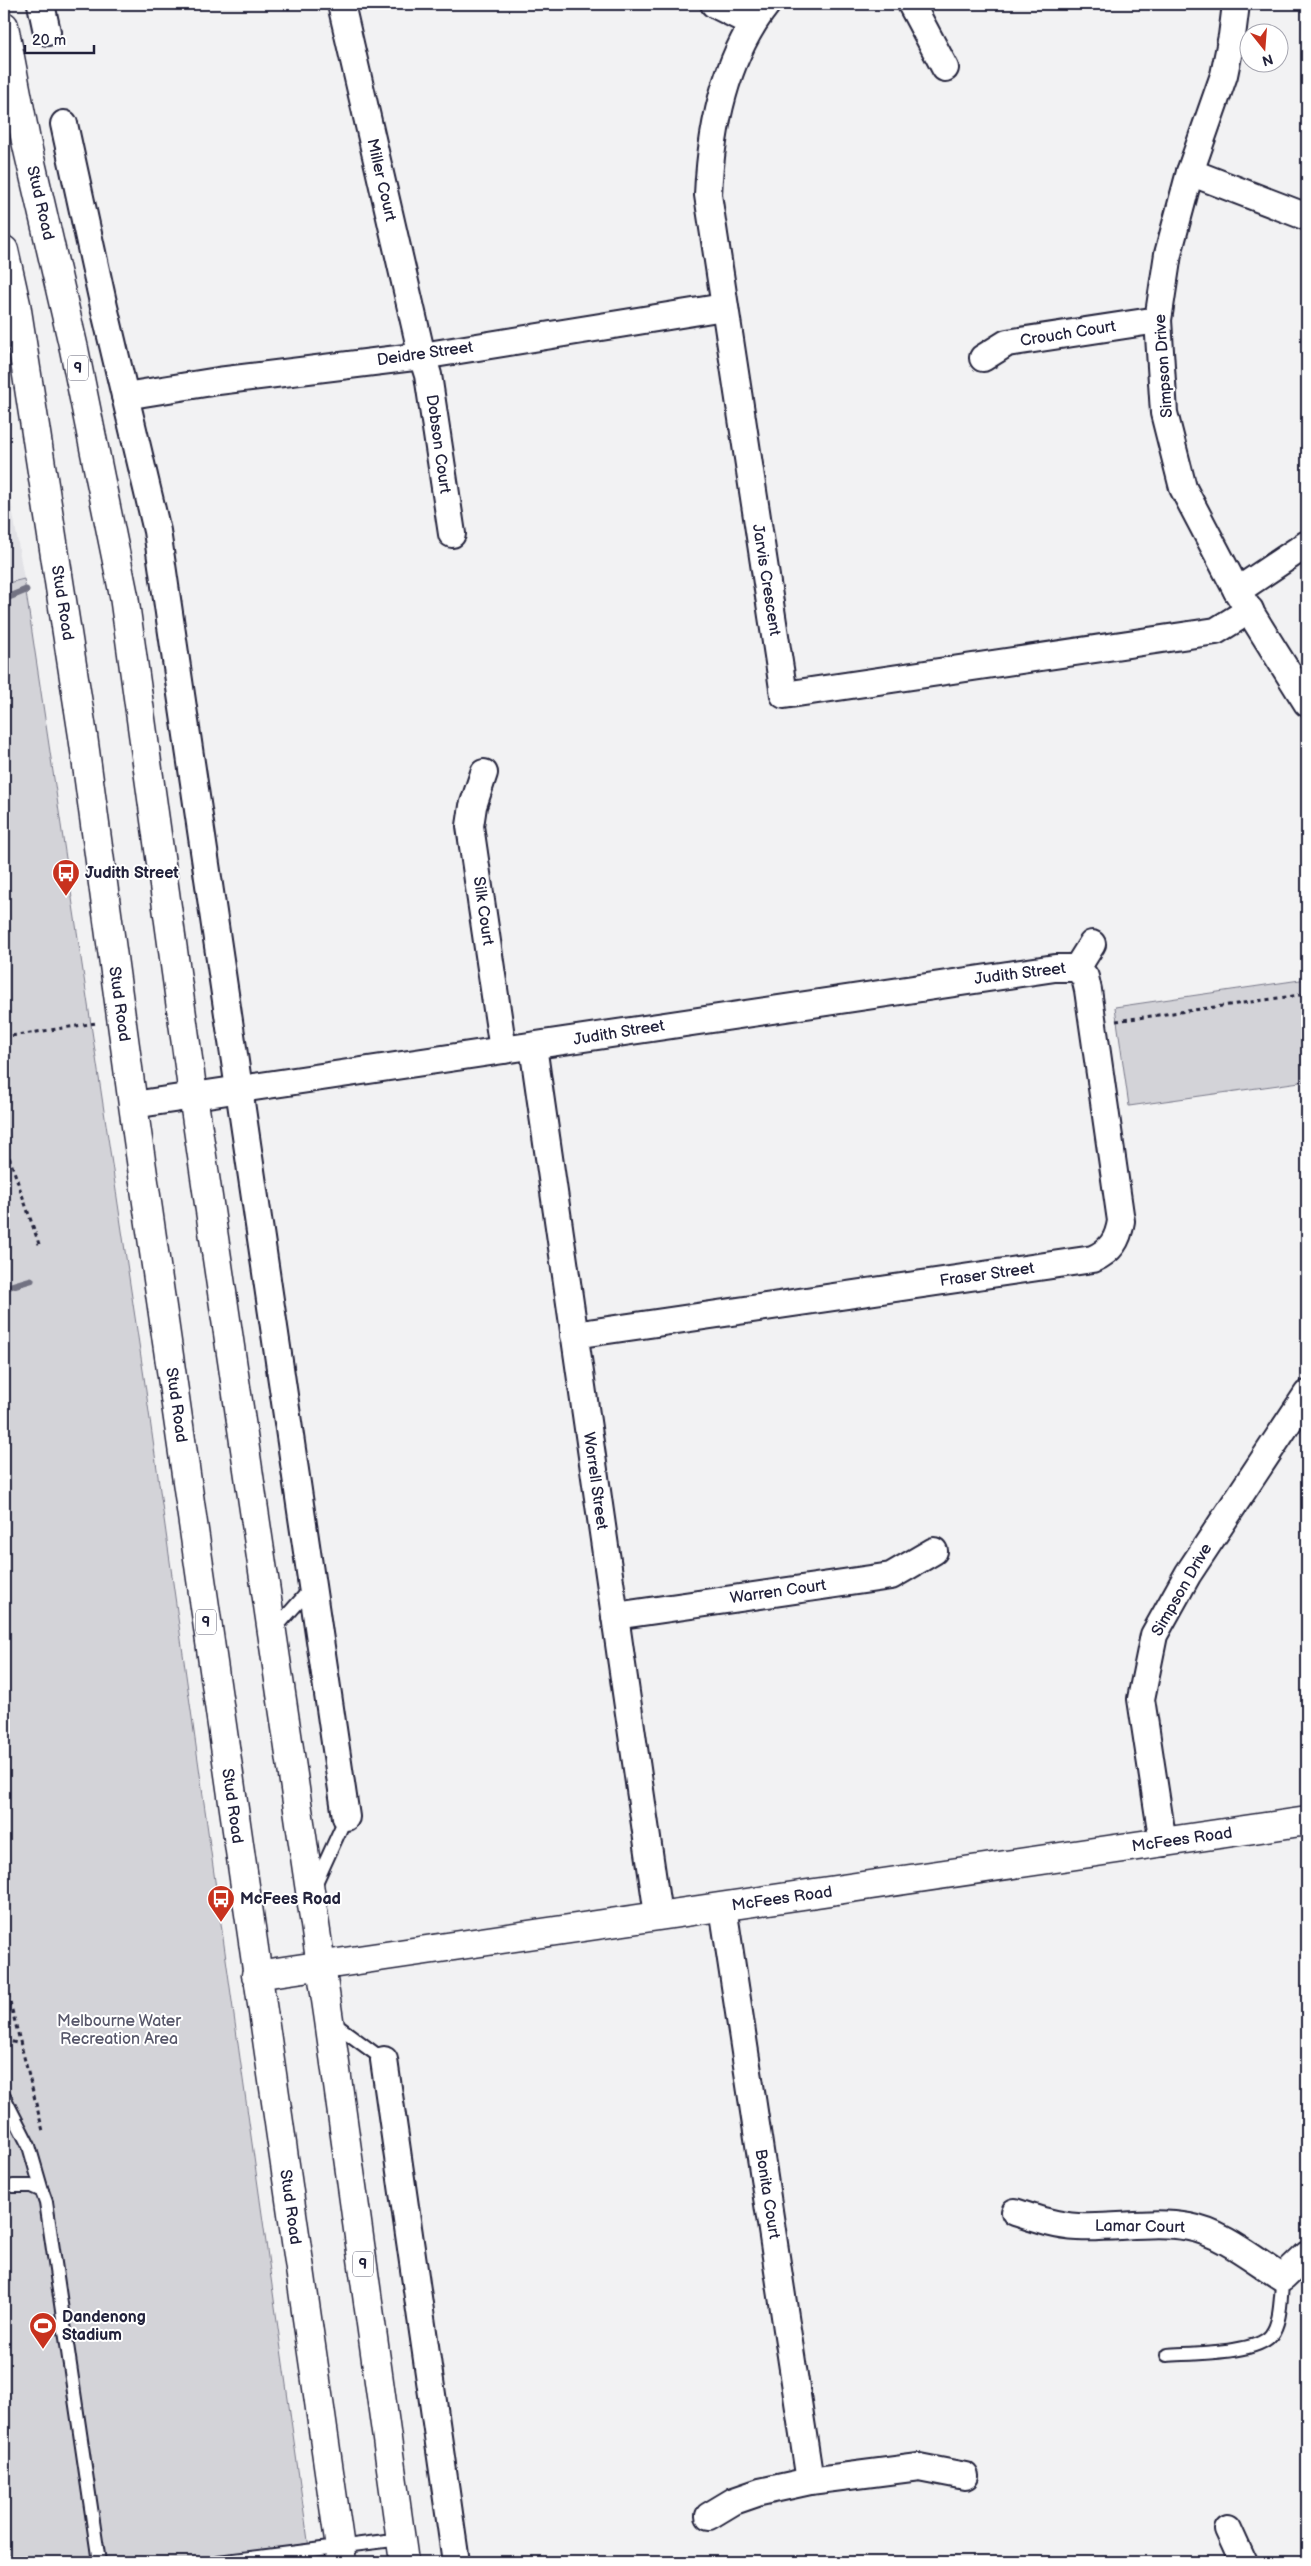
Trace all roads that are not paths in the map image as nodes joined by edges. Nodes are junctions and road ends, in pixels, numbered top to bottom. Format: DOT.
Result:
graph roads {
  1 [pos="41,4"];
  2 [pos="341,4"];
  3 [pos="714,4"];
  4 [pos="911,4"];
  5 [pos="1236,4"];
  6 [pos="760,13"];
  7 [pos="4,26"];
  8 [pos="47,32"];
  9 [pos="944,68"];
  10 [pos="64,124"];
  11 [pos="1190,172"];
  12 [pos="1307,217"];
  13 [pos="4,250"];
  14 [pos="10,306"];
  15 [pos="724,306"];
  16 [pos="1158,320"];
  17 [pos="422,356"];
  18 [pos="983,358"];
  19 [pos="125,396"];
  20 [pos="452,534"];
  21 [pos="1307,544"];
  22 [pos="1244,601"];
  23 [pos="1307,703"];
  24 [pos="484,773"];
  25 [pos="1092,944"];
  26 [pos="1077,968"];
  27 [pos="533,1046"];
  28 [pos="503,1050"];
  29 [pos="239,1087"];
  30 [pos="193,1095"];
  31 [pos="133,1104"];
  32 [pos="574,1335"];
  33 [pos="1307,1394"];
  34 [pos="934,1552"];
  35 [pos="312,1587"];
  36 [pos="615,1616"];
  37 [pos="272,1631"];
  38 [pos="346,1816"];
  39 [pos="1307,1821"];
  40 [pos="1163,1843"];
  41 [pos="311,1892"];
  42 [pos="724,1907"];
  43 [pos="658,1915"];
  44 [pos="322,1965"];
  45 [pos="256,1975"];
  46 [pos="330,2020"];
  47 [pos="384,2060"];
  48 [pos="4,2096"];
  49 [pos="12,2186"];
  50 [pos="42,2191"];
  51 [pos="1015,2212"];
  52 [pos="1307,2255"];
  53 [pos="1283,2278"];
  54 [pos="1167,2355"];
  55 [pos="965,2476"];
  56 [pos="810,2481"];
  57 [pos="709,2516"];
  58 [pos="1228,2529"];
  59 [pos="403,2550"];
  60 [pos="341,2554"];
  61 [pos="99,2562"];
  62 [pos="218,2562"];
  63 [pos="456,2562"];
  64 [pos="1243,2562"];
  1 -- 8 [label="street"];
  2 -- 17 [label="street, Miller Court"];
  3 -- 6 [label="street"];
  4 -- 9 [label="street"];
  5 -- 11 [label="street, Simpson Drive"];
  6 -- 15 [label="street, Jarvis Crescent"];
  7 -- 30 [label="main road, Stud Road / 9"];
  10 -- 19 [label="street"];
  11 -- 12 [label="street"];
  11 -- 16 [label="street, Simpson Drive"];
  13 -- 14 [label="main road, Stud Road / 9"];
  14 -- 31 [label="main road, Stud Road / 9"];
  15 -- 17 [label="street, Deidre Street"];
  15 -- 22 [label="street, Jarvis Crescent"];
  16 -- 18 [label="street, Crouch Court"];
  16 -- 22 [label="street, Simpson Drive"];
  17 -- 19 [label="street, Deidre Street"];
  17 -- 20 [label="street, Dobson Court"];
  19 -- 29 [label="street"];
  21 -- 22 [label="street"];
  22 -- 23 [label="street, Simpson Drive"];
  24 -- 28 [label="street, Silk Court"];
  25 -- 26 [label="street, Judith Street"];
  26 -- 27 [label="street, Judith Street"];
  26 -- 32 [label="street, Fraser Street"];
  27 -- 28 [label="street, Judith Street"];
  27 -- 32 [label="street, Worrell Street"];
  28 -- 29 [label="street, Judith Street"];
  29 -- 30 [label="street, Judith Street"];
  29 -- 35 [label="street"];
  30 -- 31 [label="street, Judith Street"];
  30 -- 37 [label="main road, Stud Road / 9"];
  31 -- 45 [label="main road, Stud Road / 9"];
  32 -- 36 [label="street, Worrell Street"];
  33 -- 40 [label="street, Simpson Drive"];
  34 -- 36 [label="street, Warren Court"];
  35 -- 37 [label="lane"];
  35 -- 38 [label="street"];
  36 -- 43 [label="street, Worrell Street"];
  37 -- 41 [label="main road, Stud Road / 9"];
  38 -- 41 [label="lane"];
  39 -- 40 [label="main road, McFees Road"];
  40 -- 42 [label="main road, McFees Road"];
  41 -- 44 [label="main road, Stud Road / 9"];
  42 -- 43 [label="main road, McFees Road"];
  42 -- 56 [label="street, Bonita Court"];
  43 -- 44 [label="main road, McFees Road"];
  44 -- 45 [label="main road, McFees Road"];
  44 -- 46 [label="main road, Stud Road / 9"];
  45 -- 60 [label="main road, Stud Road / 9"];
  46 -- 47 [label="lane"];
  46 -- 59 [label="main road, Stud Road / 9"];
  47 -- 63 [label="street"];
  48 -- 50 [label="lane"];
  49 -- 50 [label="lane"];
  50 -- 61 [label="lane"];
  51 -- 53 [label="street, Lamar Court"];
  52 -- 53 [label="street"];
  53 -- 54 [label="lane"];
  55 -- 56 [label="street"];
  56 -- 57 [label="street"];
  58 -- 64 [label="street"];
  59 -- 60 [label="lane"];
  60 -- 62 [label="lane"];
}
